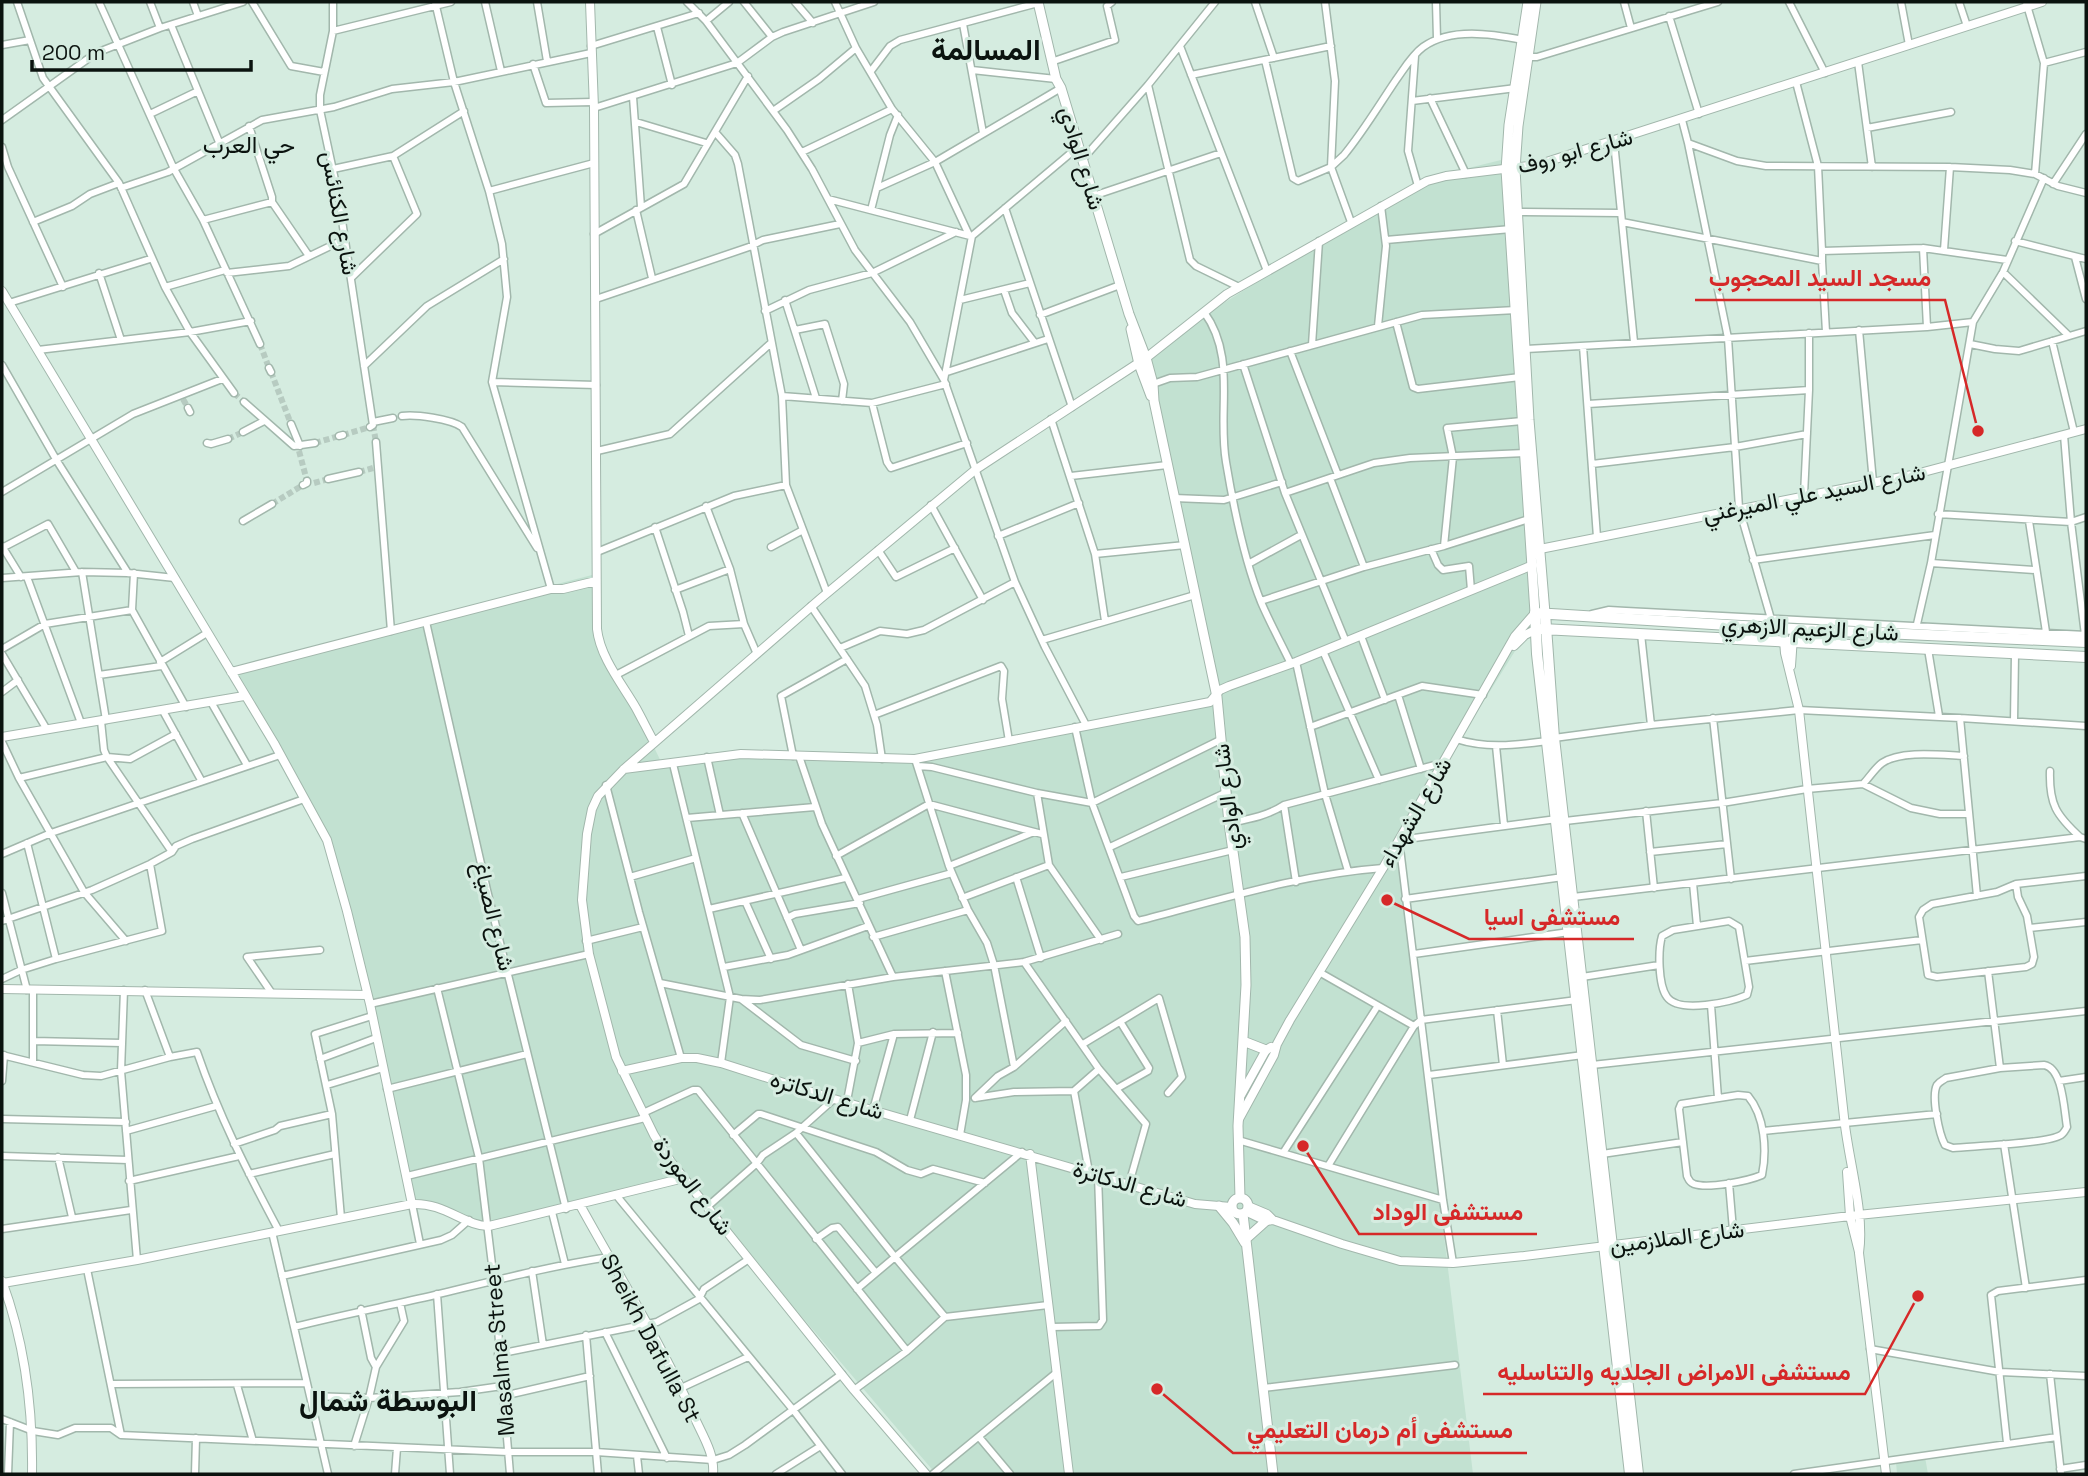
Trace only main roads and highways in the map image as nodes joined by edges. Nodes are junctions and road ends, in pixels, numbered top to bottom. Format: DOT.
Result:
graph roads {
  1 [pos="1528,2"];
  2 [pos="1536,2"];
  3 [pos="1038,3"];
  4 [pos="1524,57"];
  5 [pos="1511,170"];
  6 [pos="1516,240"];
  7 [pos="1142,361"];
  8 [pos="1154,401"];
  9 [pos="1540,608"];
  10 [pos="1541,634"];
  11 [pos="2086,637"];
  12 [pos="2086,657"];
  13 [pos="1561,820"];
  14 [pos="1243,1041"];
  15 [pos="1265,1050"];
  16 [pos="1240,1198"];
  17 [pos="1219,1206"];
  18 [pos="1246,1211"];
  19 [pos="1269,1220"];
  20 [pos="1247,1243"];
  21 [pos="1608,1245"];
  22 [pos="1273,1474"];
  23 [pos="1630,1474"];
  24 [pos="1638,1474"];
  1 -- 4 [label="main road"];
  2 -- 4 [label="main road"];
  3 -- 7 [label="main road, شارع الوادي"];
  4 -- 5 [label="main road"];
  4 -- 5 [label="main road"];
  5 -- 6 [label="main road"];
  5 -- 6 [label="main road"];
  6 -- 9 [label="main road"];
  6 -- 9 [label="main road"];
  7 -- 8 [label="main road"];
  7 -- 8 [label="main road"];
  8 -- 14 [label="main road, شارع الوادي"];
  9 -- 10 [label="main road"];
  9 -- 11 [label="main road, شارع الزعيم الازهري"];
  10 -- 12 [label="main road, شارع الزعيم الازهري"];
  10 -- 13 [label="main road"];
  13 -- 21 [label="main road"];
  13 -- 21 [label="main road"];
  14 -- 15 [label="main road"];
  14 -- 16 [label="main road, شارع الوادي"];
  16 -- 18 [label="main road"];
  16 -- 18 [label="main road"];
  17 -- 20 [label="main road"];
  18 -- 20 [label="main road"];
  19 -- 20 [label="main road"];
  20 -- 22 [label="main road"];
  21 -- 23 [label="main road"];
  21 -- 24 [label="main road"];
}
